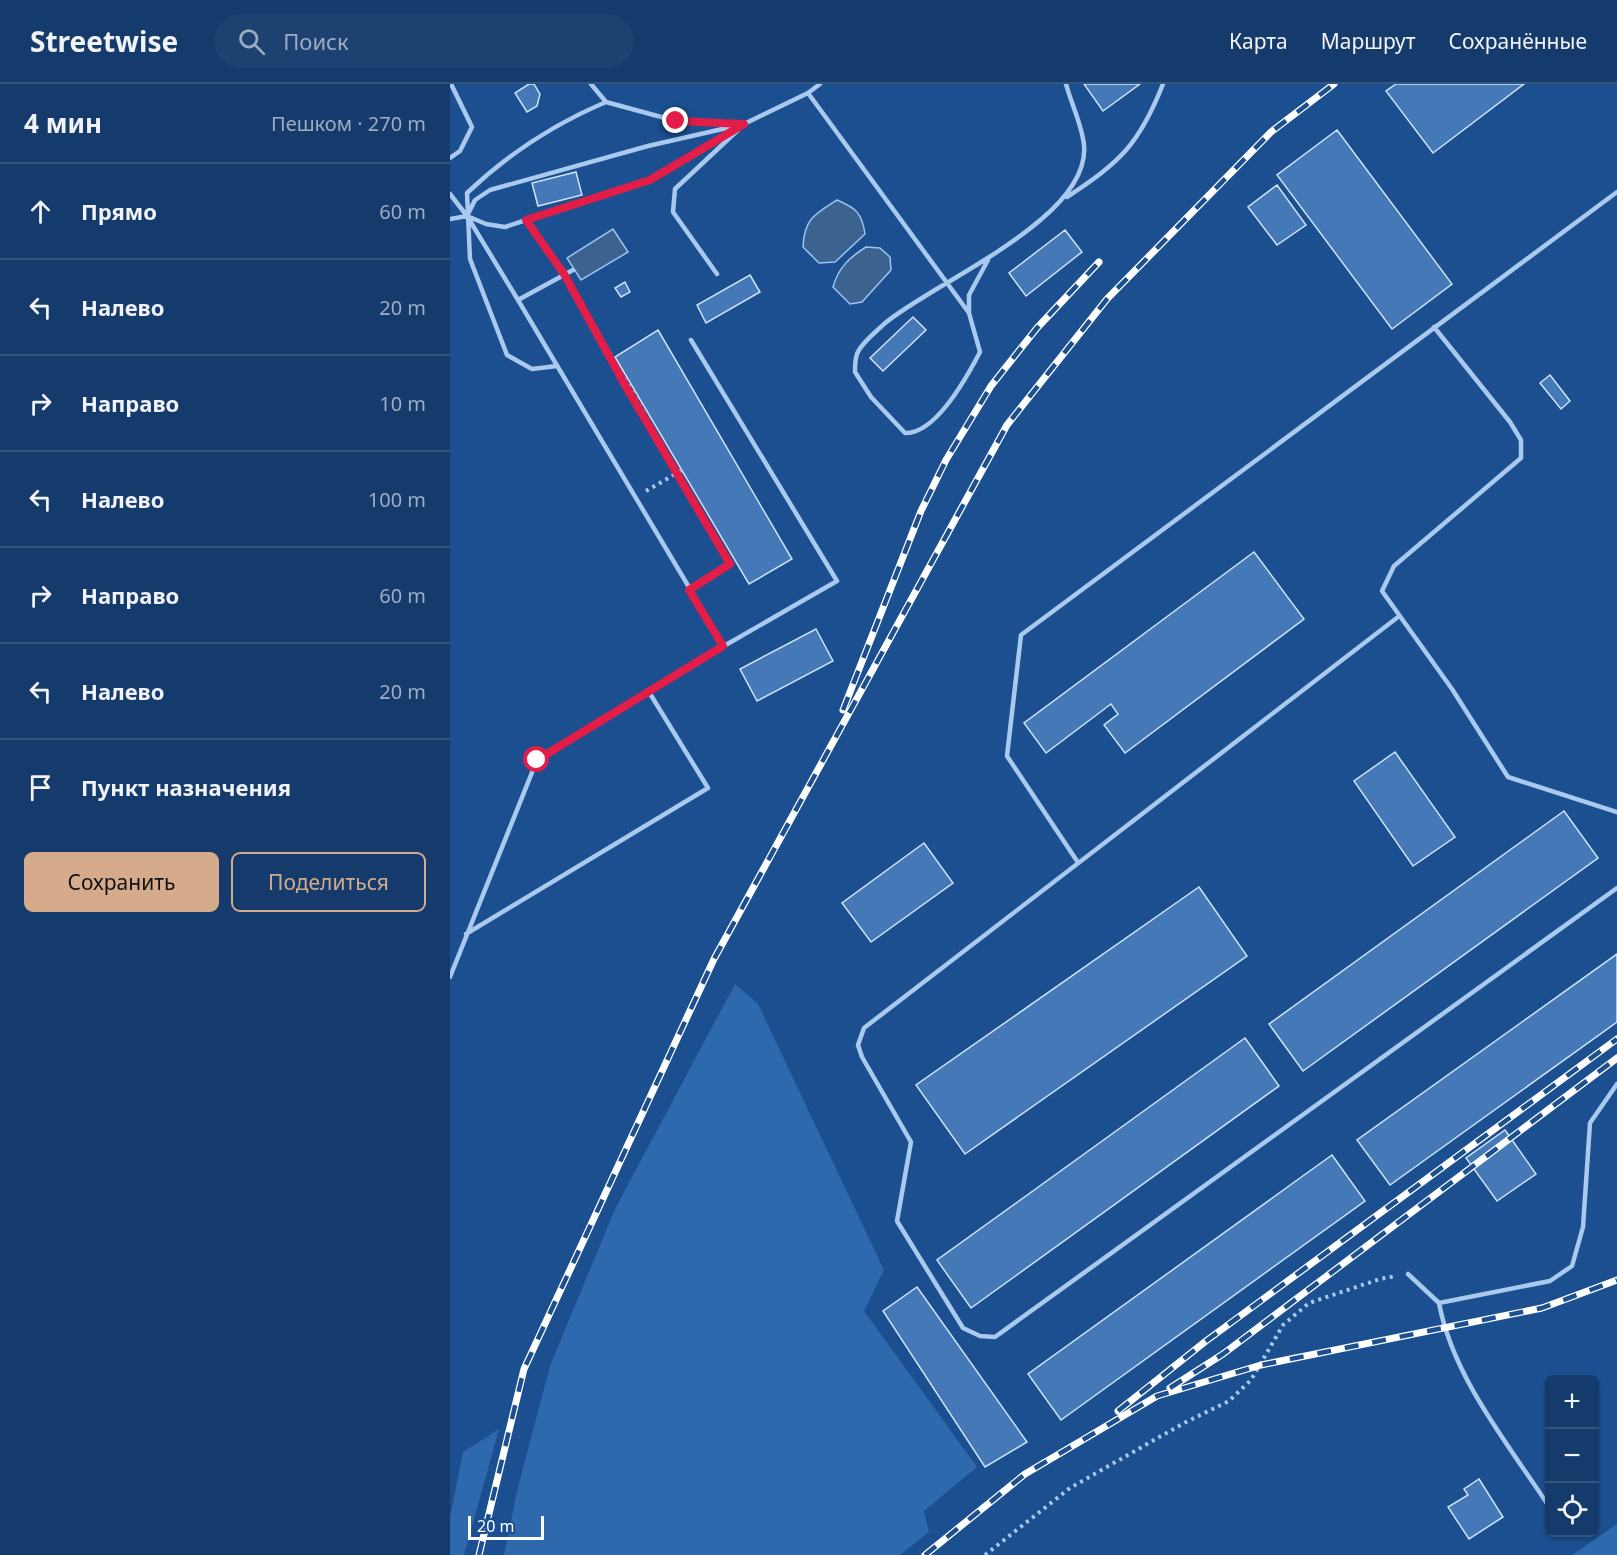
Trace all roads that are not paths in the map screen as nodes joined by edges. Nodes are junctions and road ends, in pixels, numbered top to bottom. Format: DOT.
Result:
graph roads {
  1 [pos="451,84"];
  2 [pos="591,84"];
  3 [pos="820,84"];
  4 [pos="1066,84"];
  5 [pos="1163,84"];
  6 [pos="808,93"];
  7 [pos="606,102"];
  8 [pos="744,124"];
  9 [pos="450,158"];
  10 [pos="1617,192"];
  11 [pos="450,194"];
  12 [pos="1066,198"];
  13 [pos="467,216"];
  14 [pos="450,219"];
  15 [pos="988,260"];
  16 [pos="573,270"];
  17 [pos="717,274"];
  18 [pos="947,283"];
  19 [pos="518,300"];
  20 [pos="969,313"];
  21 [pos="1434,327"];
  22 [pos="691,340"];
  23 [pos="557,366"];
  24 [pos="1398,617"];
  25 [pos="723,646"];
  26 [pos="649,692"];
  27 [pos="1617,812"];
  28 [pos="1077,861"];
  29 [pos="1617,888"];
  30 [pos="466,934"];
  31 [pos="450,977"];
  32 [pos="1617,1084"];
  33 [pos="1408,1274"];
  34 [pos="1439,1304"];
  35 [pos="1545,1500"];
  1 -- 9 [label="lane"];
  2 -- 7 [label="lane"];
  3 -- 6 [label="lane"];
  4 -- 12 [label="lane"];
  5 -- 12 [label="lane"];
  6 -- 8 [label="lane"];
  6 -- 18 [label="lane"];
  7 -- 8 [label="lane"];
  7 -- 13 [label="lane"];
  8 -- 13 [label="lane"];
  8 -- 13 [label="lane"];
  8 -- 17 [label="lane"];
  10 -- 21 [label="lane"];
  11 -- 13 [label="lane"];
  12 -- 15 [label="lane"];
  13 -- 14 [label="lane"];
  13 -- 19 [label="lane"];
  13 -- 23 [label="lane"];
  15 -- 18 [label="lane"];
  15 -- 20 [label="lane"];
  16 -- 19 [label="lane"];
  18 -- 20 [label="lane"];
  18 -- 20 [label="lane"];
  19 -- 23 [label="lane"];
  21 -- 24 [label="lane"];
  21 -- 28 [label="lane"];
  22 -- 25 [label="lane"];
  23 -- 25 [label="lane"];
  24 -- 27 [label="lane"];
  24 -- 28 [label="lane"];
  25 -- 26 [label="lane"];
  26 -- 30 [label="lane"];
  26 -- 30 [label="lane"];
  28 -- 29 [label="lane"];
  30 -- 31 [label="lane"];
  32 -- 34 [label="lane"];
  33 -- 34 [label="lane"];
  34 -- 35 [label="lane"];
}
